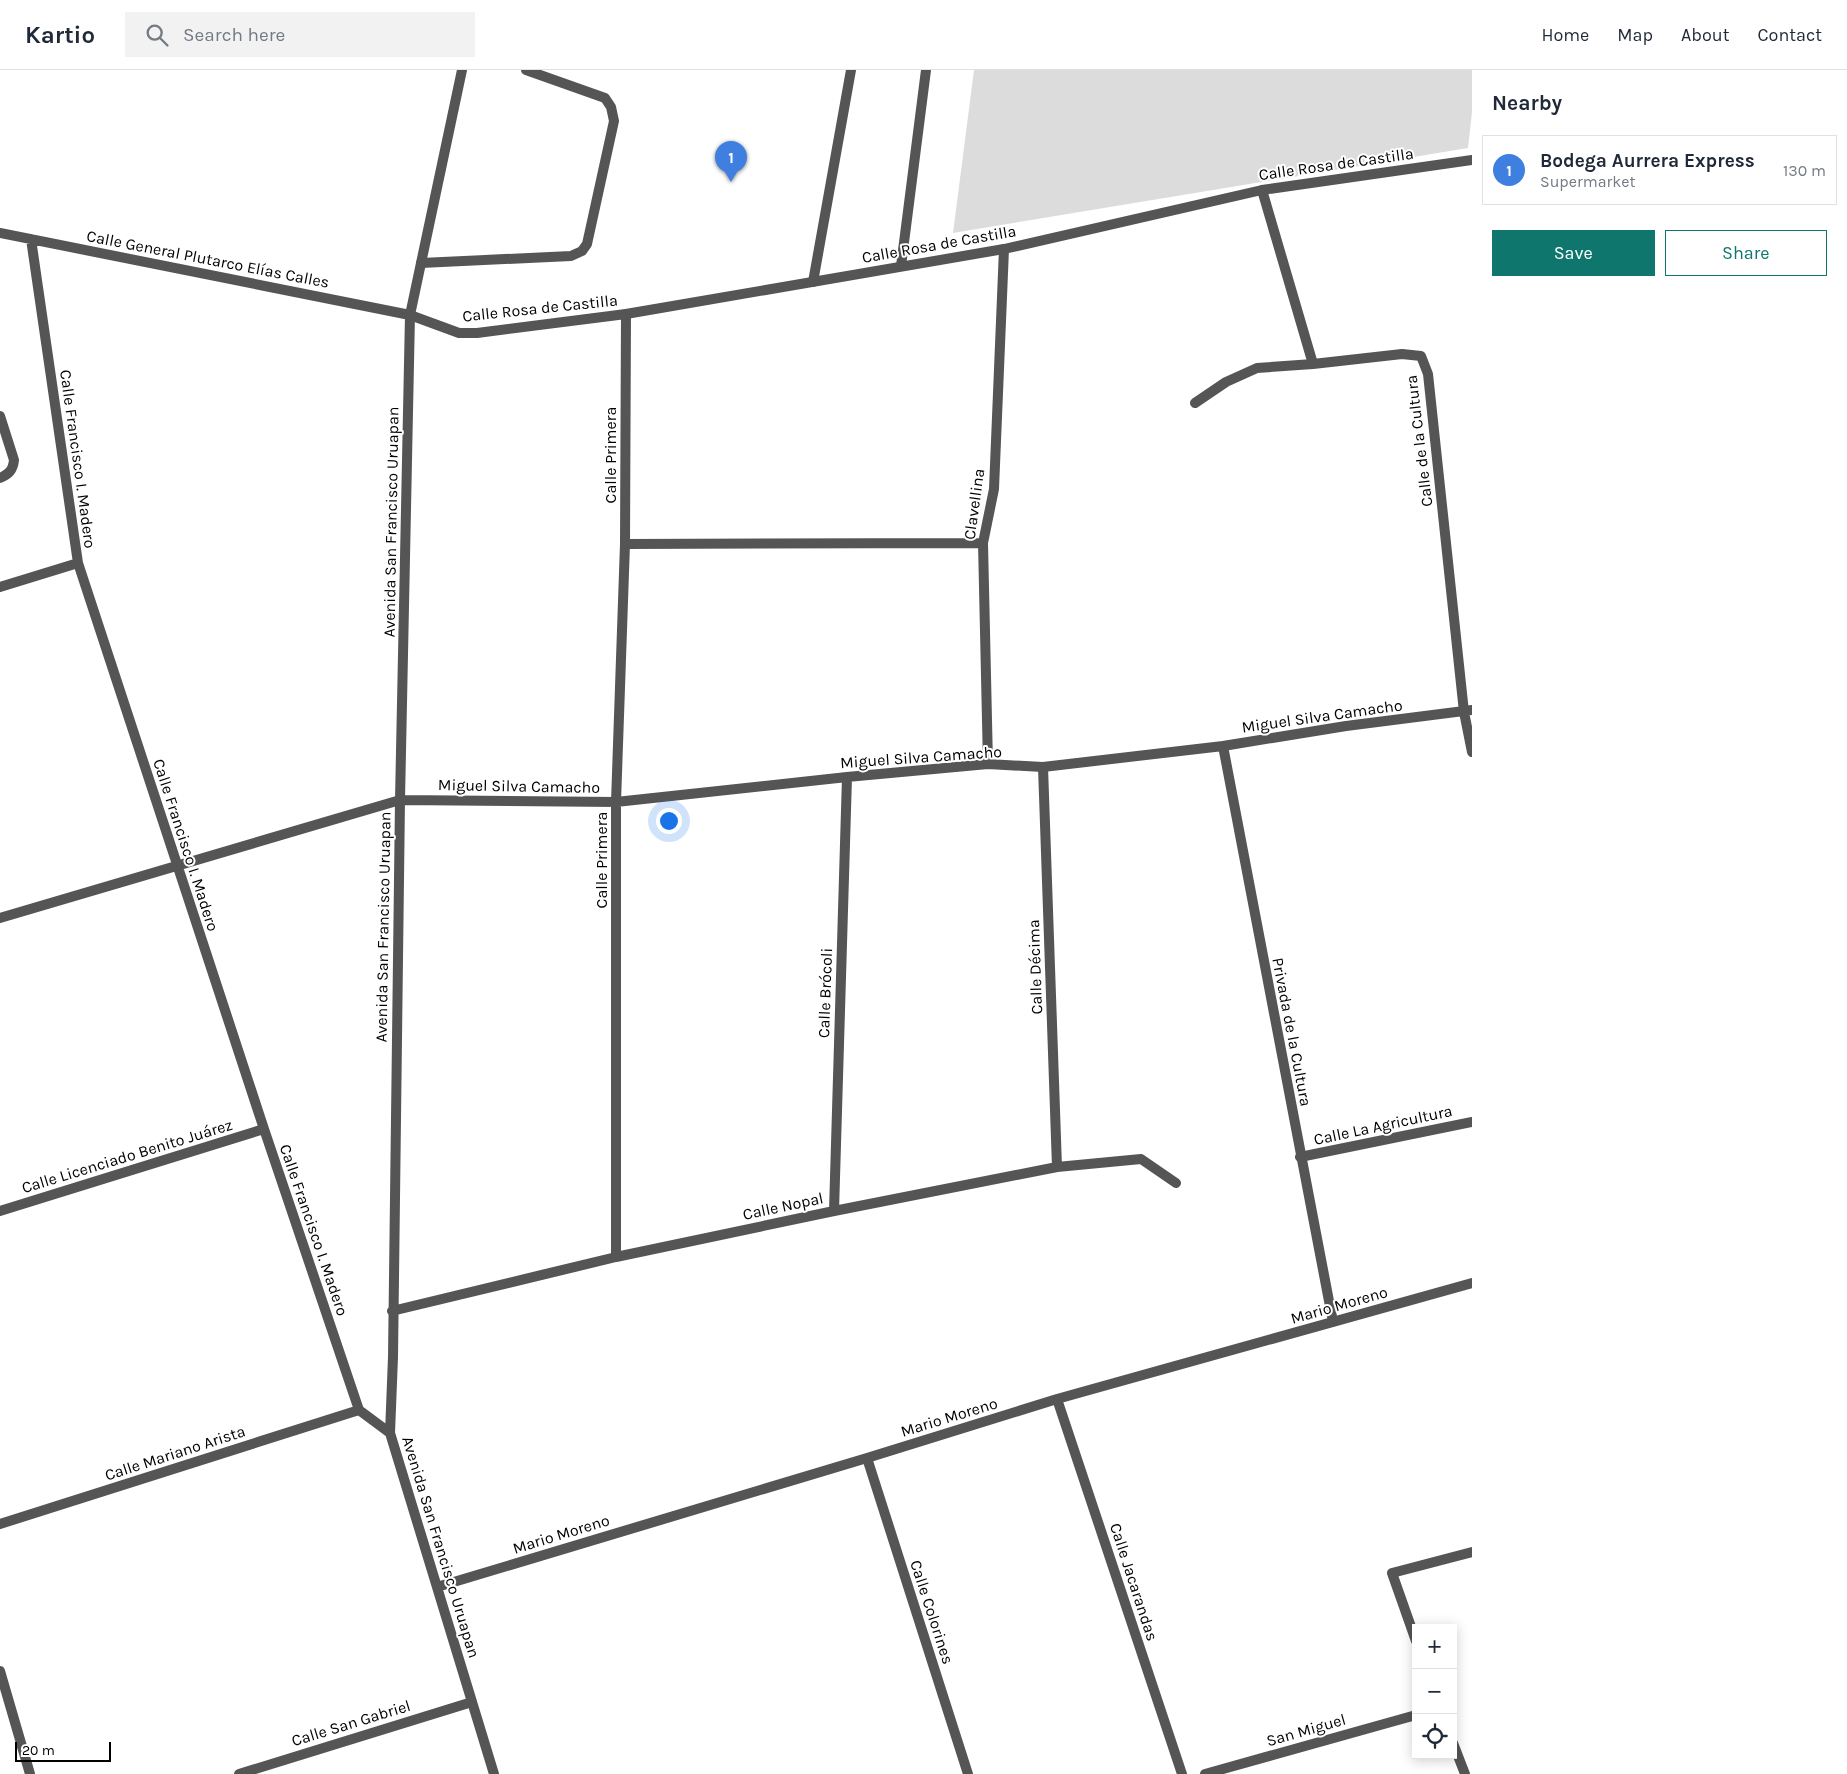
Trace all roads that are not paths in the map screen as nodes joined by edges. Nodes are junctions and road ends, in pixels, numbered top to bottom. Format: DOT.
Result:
graph roads {
  1 [pos="462,70"];
  2 [pos="526,70"];
  3 [pos="851,70"];
  4 [pos="926,70"];
  5 [pos="1472,160"];
  6 [pos="1262,190"];
  7 [pos="0,233"];
  8 [pos="31,239"];
  9 [pos="1004,249"];
  10 [pos="421,263"];
  11 [pos="901,266"];
  12 [pos="813,282"];
  13 [pos="626,314"];
  14 [pos="410,315"];
  15 [pos="1313,364"];
  16 [pos="1195,403"];
  17 [pos="0,416"];
  18 [pos="0,478"];
  19 [pos="625,544"];
  20 [pos="984,544"];
  21 [pos="78,563"];
  22 [pos="0,587"];
  23 [pos="1468,711"];
  24 [pos="1223,746"];
  25 [pos="1472,752"];
  26 [pos="988,764"];
  27 [pos="1043,767"];
  28 [pos="847,777"];
  29 [pos="400,800"];
  30 [pos="616,802"];
  31 [pos="177,866"];
  32 [pos="0,918"];
  33 [pos="1472,1122"];
  34 [pos="264,1129"];
  35 [pos="1300,1157"];
  36 [pos="1057,1167"];
  37 [pos="1176,1183"];
  38 [pos="0,1211"];
  39 [pos="834,1211"];
  40 [pos="616,1257"];
  41 [pos="1472,1283"];
  42 [pos="392,1312"];
  43 [pos="1333,1322"];
  44 [pos="1057,1399"];
  45 [pos="359,1410"];
  46 [pos="390,1433"];
  47 [pos="867,1458"];
  48 [pos="0,1524"];
  49 [pos="1472,1552"];
  50 [pos="437,1587"];
  51 [pos="1412,1630"];
  52 [pos="0,1671"];
  53 [pos="472,1702"];
  54 [pos="1412,1716"];
  55 [pos="1457,1753"];
  56 [pos="30,1774"];
  57 [pos="238,1774"];
  58 [pos="494,1774"];
  59 [pos="968,1774"];
  60 [pos="1182,1774"];
  61 [pos="1205,1774"];
  62 [pos="1465,1774"];
  1 -- 10 [label="street, Avenida San Francisco Uruapan"];
  2 -- 10 [label="street"];
  3 -- 12 [label="street"];
  4 -- 11 [label="street"];
  5 -- 6 [label="street, Calle Rosa de Castilla"];
  6 -- 9 [label="street, Calle Rosa de Castilla"];
  6 -- 15 [label="street"];
  7 -- 8 [label="street, Calle General Plutarco Elías Calles"];
  8 -- 14 [label="street, Calle General Plutarco Elías Calles"];
  8 -- 21 [label="street, Calle Francisco I. Madero"];
  9 -- 11 [label="street, Calle Rosa de Castilla"];
  9 -- 20 [label="street, Clavellina"];
  10 -- 14 [label="street, Avenida San Francisco Uruapan"];
  11 -- 12 [label="street, Calle Rosa de Castilla"];
  12 -- 13 [label="street, Calle Rosa de Castilla"];
  13 -- 14 [label="street, Calle Rosa de Castilla"];
  13 -- 19 [label="street, Calle Primera"];
  14 -- 29 [label="street, Avenida San Francisco Uruapan"];
  15 -- 16 [label="street"];
  15 -- 23 [label="street, Calle de la Cultura"];
  17 -- 18 [label="street"];
  19 -- 20 [label="street"];
  19 -- 30 [label="street, Calle Primera"];
  20 -- 26 [label="street, Clavellina"];
  21 -- 22 [label="street"];
  21 -- 31 [label="street, Calle Francisco I. Madero"];
  23 -- 24 [label="street, Miguel Silva Camacho"];
  23 -- 25 [label="street, Calle de la Cultura"];
  24 -- 27 [label="street, Miguel Silva Camacho"];
  24 -- 35 [label="street, Privada de la Cultura"];
  26 -- 27 [label="street, Miguel Silva Camacho"];
  26 -- 28 [label="street, Miguel Silva Camacho"];
  27 -- 36 [label="street, Calle Décima"];
  28 -- 30 [label="street, Miguel Silva Camacho"];
  28 -- 39 [label="street, Calle Brócoli"];
  29 -- 30 [label="street, Miguel Silva Camacho"];
  29 -- 31 [label="street, Miguel Silva Camacho"];
  29 -- 42 [label="street, Avenida San Francisco Uruapan"];
  30 -- 40 [label="street, Calle Primera"];
  31 -- 32 [label="street, Miguel Silva Camacho"];
  31 -- 34 [label="street, Calle Francisco I. Madero"];
  33 -- 35 [label="street, Calle La Agricultura"];
  34 -- 38 [label="street, Calle Licenciado Benito Juárez"];
  34 -- 45 [label="street, Calle Francisco I. Madero"];
  35 -- 43 [label="street, Privada de la Cultura"];
  36 -- 37 [label="street, Calle Nopal"];
  36 -- 39 [label="street, Calle Nopal"];
  39 -- 40 [label="street, Calle Nopal"];
  40 -- 42 [label="street, Calle Nopal"];
  41 -- 43 [label="street, Mario Moreno"];
  42 -- 46 [label="street, Avenida San Francisco Uruapan"];
  43 -- 44 [label="street, Mario Moreno"];
  44 -- 47 [label="street, Mario Moreno"];
  44 -- 60 [label="street, Calle Jacarandas"];
  45 -- 46 [label="street"];
  45 -- 48 [label="street, Calle Mariano Arista"];
  46 -- 50 [label="street, Avenida San Francisco Uruapan"];
  47 -- 50 [label="street, Mario Moreno"];
  47 -- 59 [label="street, Calle Colorines"];
  49 -- 51 [label="street"];
  50 -- 53 [label="street, Avenida San Francisco Uruapan"];
  52 -- 56 [label="street"];
  53 -- 57 [label="street, Calle San Gabriel"];
  53 -- 58 [label="street, Avenida San Francisco Uruapan"];
  54 -- 61 [label="street, San Miguel"];
  55 -- 62 [label="street"];
}
